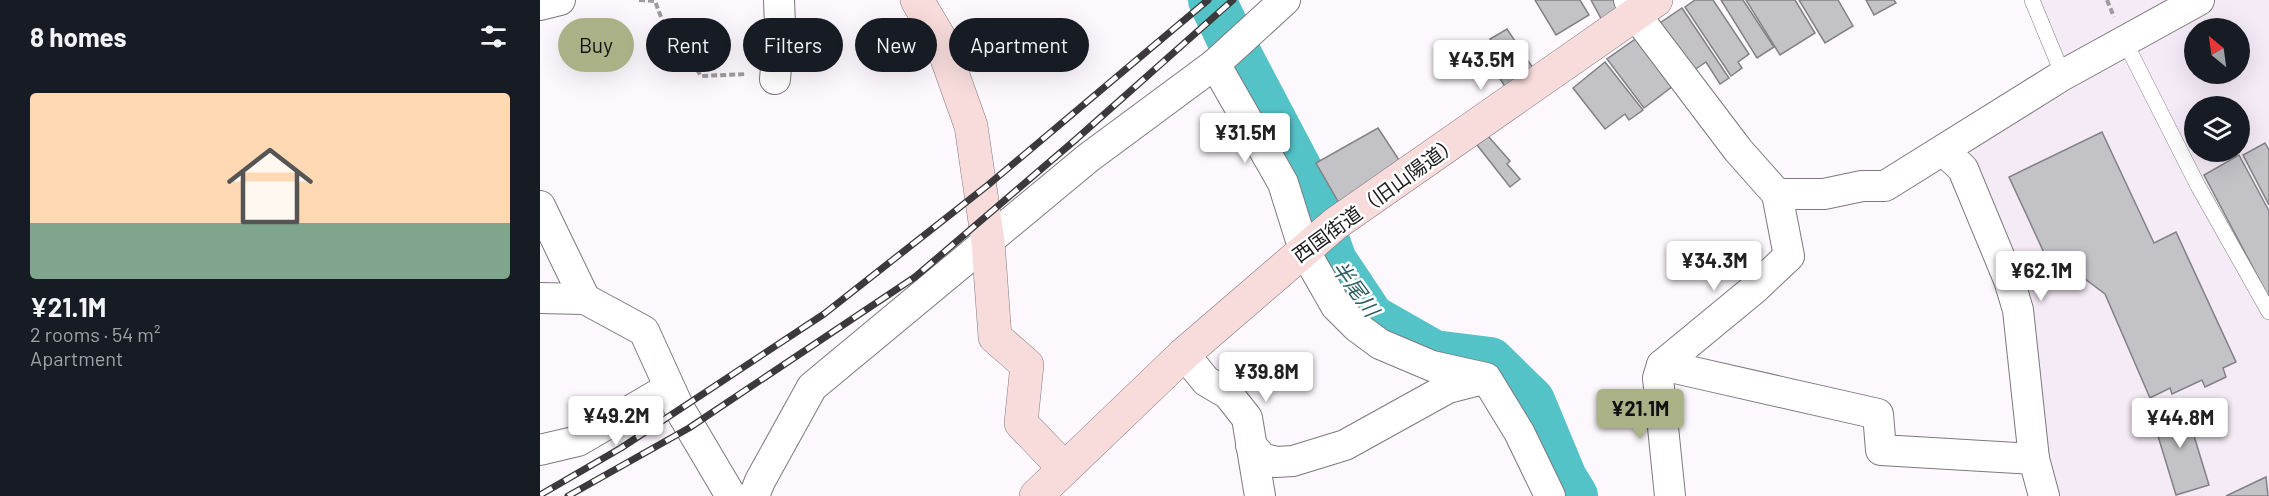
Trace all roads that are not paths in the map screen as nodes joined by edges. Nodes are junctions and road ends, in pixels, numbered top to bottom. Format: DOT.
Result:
graph roads {
  1 [pos="560,0"];
  2 [pos="779,0"];
  3 [pos="917,0"];
  4 [pos="1285,0"];
  5 [pos="2032,0"];
  6 [pos="2199,0"];
  7 [pos="540,5"];
  8 [pos="1640,5"];
  9 [pos="2125,42"];
  10 [pos="1215,64"];
  11 [pos="2063,75"];
  12 [pos="775,76"];
  13 [pos="1944,151"];
  14 [pos="1777,194"];
  15 [pos="540,206"];
  16 [pos="987,242"];
  17 [pos="1304,250"];
  18 [pos="540,298"];
  19 [pos="585,299"];
  20 [pos="2269,312"];
  21 [pos="1184,354"];
  22 [pos="1662,365"];
  23 [pos="1486,378"];
  24 [pos="669,388"];
  25 [pos="1251,445"];
  26 [pos="540,450"];
  27 [pos="2034,459"];
  28 [pos="1064,468"];
  29 [pos="731,496"];
  30 [pos="754,496"];
  31 [pos="1035,496"];
  32 [pos="1260,496"];
  33 [pos="1550,496"];
  34 [pos="1670,496"];
  35 [pos="2044,496"];
  1 -- 7 [label="street"];
  2 -- 12 [label="street"];
  3 -- 16 [label="street"];
  4 -- 10 [label="street"];
  5 -- 11 [label="lane"];
  6 -- 9 [label="street"];
  8 -- 14 [label="street"];
  8 -- 17 [label="street, 西国街道（旧山陽道）"];
  9 -- 11 [label="street"];
  9 -- 20 [label="lane"];
  10 -- 16 [label="street"];
  10 -- 17 [label="street"];
  11 -- 13 [label="street"];
  13 -- 14 [label="street"];
  13 -- 27 [label="street"];
  14 -- 22 [label="street"];
  15 -- 19 [label="street"];
  16 -- 28 [label="street"];
  16 -- 30 [label="street"];
  17 -- 21 [label="street, 西国街道（旧山陽道）"];
  17 -- 23 [label="street"];
  18 -- 19 [label="street"];
  19 -- 24 [label="street"];
  21 -- 25 [label="street"];
  21 -- 28 [label="street, 西国街道（旧山陽道）"];
  22 -- 27 [label="street"];
  22 -- 34 [label="street"];
  23 -- 25 [label="street"];
  23 -- 33 [label="street"];
  24 -- 26 [label="street"];
  24 -- 29 [label="street"];
  25 -- 32 [label="street"];
  27 -- 35 [label="street"];
  28 -- 31 [label="street, 西国街道（旧山陽道）"];
}
